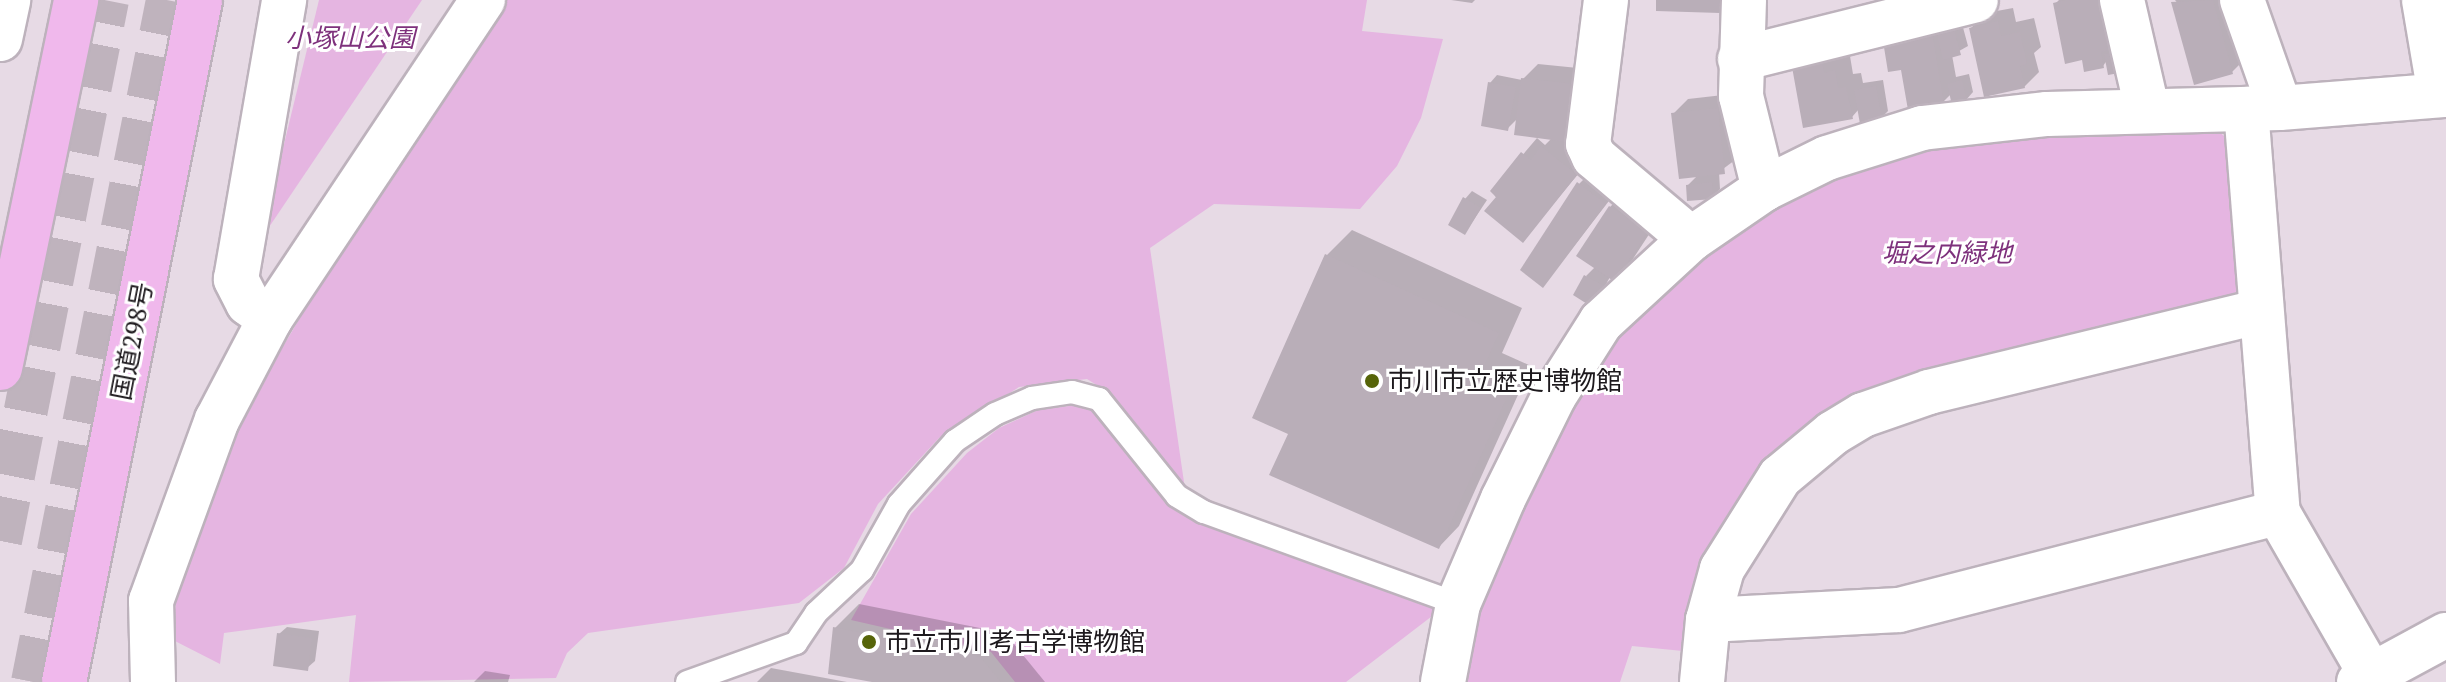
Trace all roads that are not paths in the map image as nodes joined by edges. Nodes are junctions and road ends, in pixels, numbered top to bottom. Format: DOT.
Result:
graph roads {
  1 [pos="8,0"];
  2 [pos="76,0"];
  3 [pos="200,0"];
  4 [pos="284,0"];
  5 [pos="483,0"];
  6 [pos="1606,0"];
  7 [pos="1744,0"];
  8 [pos="1976,0"];
  9 [pos="2122,0"];
  10 [pos="2242,0"];
  11 [pos="2424,0"];
  12 [pos="0,39"];
  13 [pos="1740,59"];
  14 [pos="2443,95"];
  15 [pos="2147,108"];
  16 [pos="2263,108"];
  17 [pos="1764,189"];
  18 [pos="1691,239"];
  19 [pos="2258,312"];
  20 [pos="270,319"];
  21 [pos="0,368"];
  22 [pos="2278,513"];
  23 [pos="1458,604"];
  24 [pos="1708,620"];
  25 [pos="2446,635"];
  26 [pos="2369,680"];
  27 [pos="64,682"];
  28 [pos="153,682"];
  29 [pos="687,682"];
  30 [pos="1443,682"];
  31 [pos="1702,682"];
  1 -- 12 [label="street"];
  2 -- 21 [label="highway"];
  3 -- 27 [label="highway, 国道298号"];
  4 -- 20 [label="street"];
  5 -- 20 [label="street"];
  6 -- 18 [label="street"];
  7 -- 13 [label="street"];
  8 -- 13 [label="street"];
  9 -- 15 [label="street"];
  10 -- 16 [label="street"];
  11 -- 14 [label="street"];
  13 -- 17 [label="street"];
  14 -- 16 [label="street"];
  15 -- 16 [label="street"];
  15 -- 17 [label="street"];
  16 -- 19 [label="street"];
  17 -- 18 [label="street"];
  18 -- 23 [label="street"];
  19 -- 22 [label="street"];
  19 -- 24 [label="street"];
  20 -- 28 [label="street"];
  22 -- 24 [label="street"];
  22 -- 26 [label="street"];
  23 -- 29 [label="lane"];
  23 -- 30 [label="street"];
  24 -- 31 [label="street"];
  25 -- 26 [label="street"];
}
